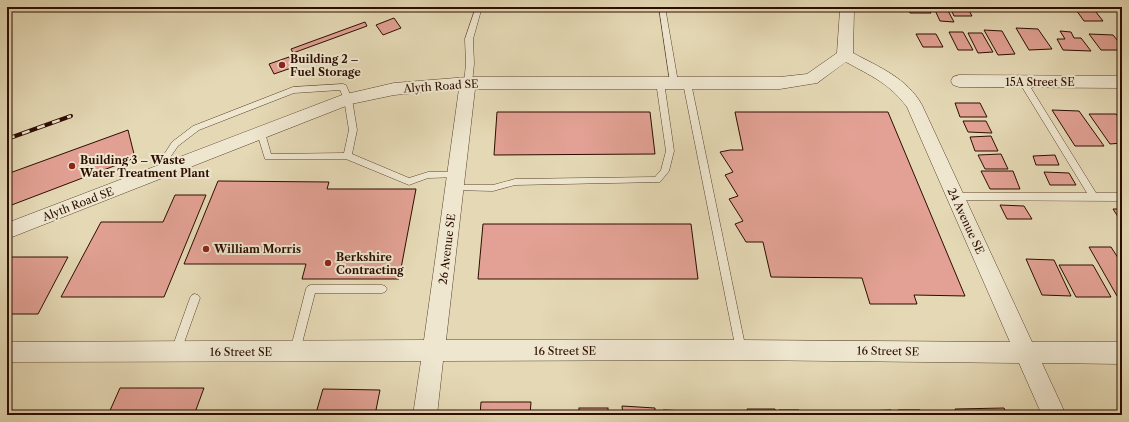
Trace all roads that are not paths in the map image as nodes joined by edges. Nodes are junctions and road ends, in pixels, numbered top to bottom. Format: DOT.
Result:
graph roads {
  1 [pos="479,7"];
  2 [pos="662,7"];
  3 [pos="849,7"];
  4 [pos="845,54"];
  5 [pos="959,81"];
  6 [pos="674,82"];
  7 [pos="1023,82"];
  8 [pos="1122,82"];
  9 [pos="468,83"];
  10 [pos="348,99"];
  11 [pos="261,133"];
  12 [pos="347,156"];
  13 [pos="170,168"];
  14 [pos="456,181"];
  15 [pos="955,197"];
  16 [pos="1094,197"];
  17 [pos="1122,197"];
  18 [pos="7,231"];
  19 [pos="382,289"];
  20 [pos="195,298"];
  21 [pos="741,350"];
  22 [pos="295,351"];
  23 [pos="433,351"];
  24 [pos="7,352"];
  25 [pos="176,352"];
  26 [pos="1026,352"];
  27 [pos="1122,353"];
  28 [pos="425,415"];
  29 [pos="1054,415"];
  1 -- 9 [label="lane"];
  2 -- 6 [label="lane"];
  3 -- 4 [label="street"];
  4 -- 6 [label="street, Alyth Road SE"];
  4 -- 15 [label="street, 24 Avenue SE"];
  5 -- 7 [label="street, 15A Street SE"];
  6 -- 9 [label="street, Alyth Road SE"];
  6 -- 14 [label="lane"];
  6 -- 21 [label="lane"];
  7 -- 8 [label="street, 15A Street SE"];
  7 -- 16 [label="lane"];
  9 -- 10 [label="street, Alyth Road SE"];
  9 -- 14 [label="street, 26 Avenue SE"];
  10 -- 11 [label="street, Alyth Road SE"];
  10 -- 12 [label="lane"];
  10 -- 13 [label="lane"];
  11 -- 12 [label="lane"];
  11 -- 13 [label="street, Alyth Road SE"];
  12 -- 14 [label="lane"];
  13 -- 18 [label="street, Alyth Road SE"];
  14 -- 23 [label="street, 26 Avenue SE"];
  15 -- 16 [label="lane"];
  15 -- 26 [label="street, 24 Avenue SE"];
  16 -- 17 [label="lane"];
  19 -- 22 [label="lane"];
  20 -- 25 [label="lane"];
  21 -- 23 [label="street, 16 Street SE"];
  21 -- 26 [label="street, 16 Street SE"];
  22 -- 23 [label="street, 16 Street SE"];
  22 -- 25 [label="street, 16 Street SE"];
  23 -- 28 [label="street, 26 Avenue SE"];
  24 -- 25 [label="street, 16 Street SE"];
  26 -- 27 [label="street, 16 Street SE"];
  26 -- 29 [label="street, 24 Avenue SE"];
}
